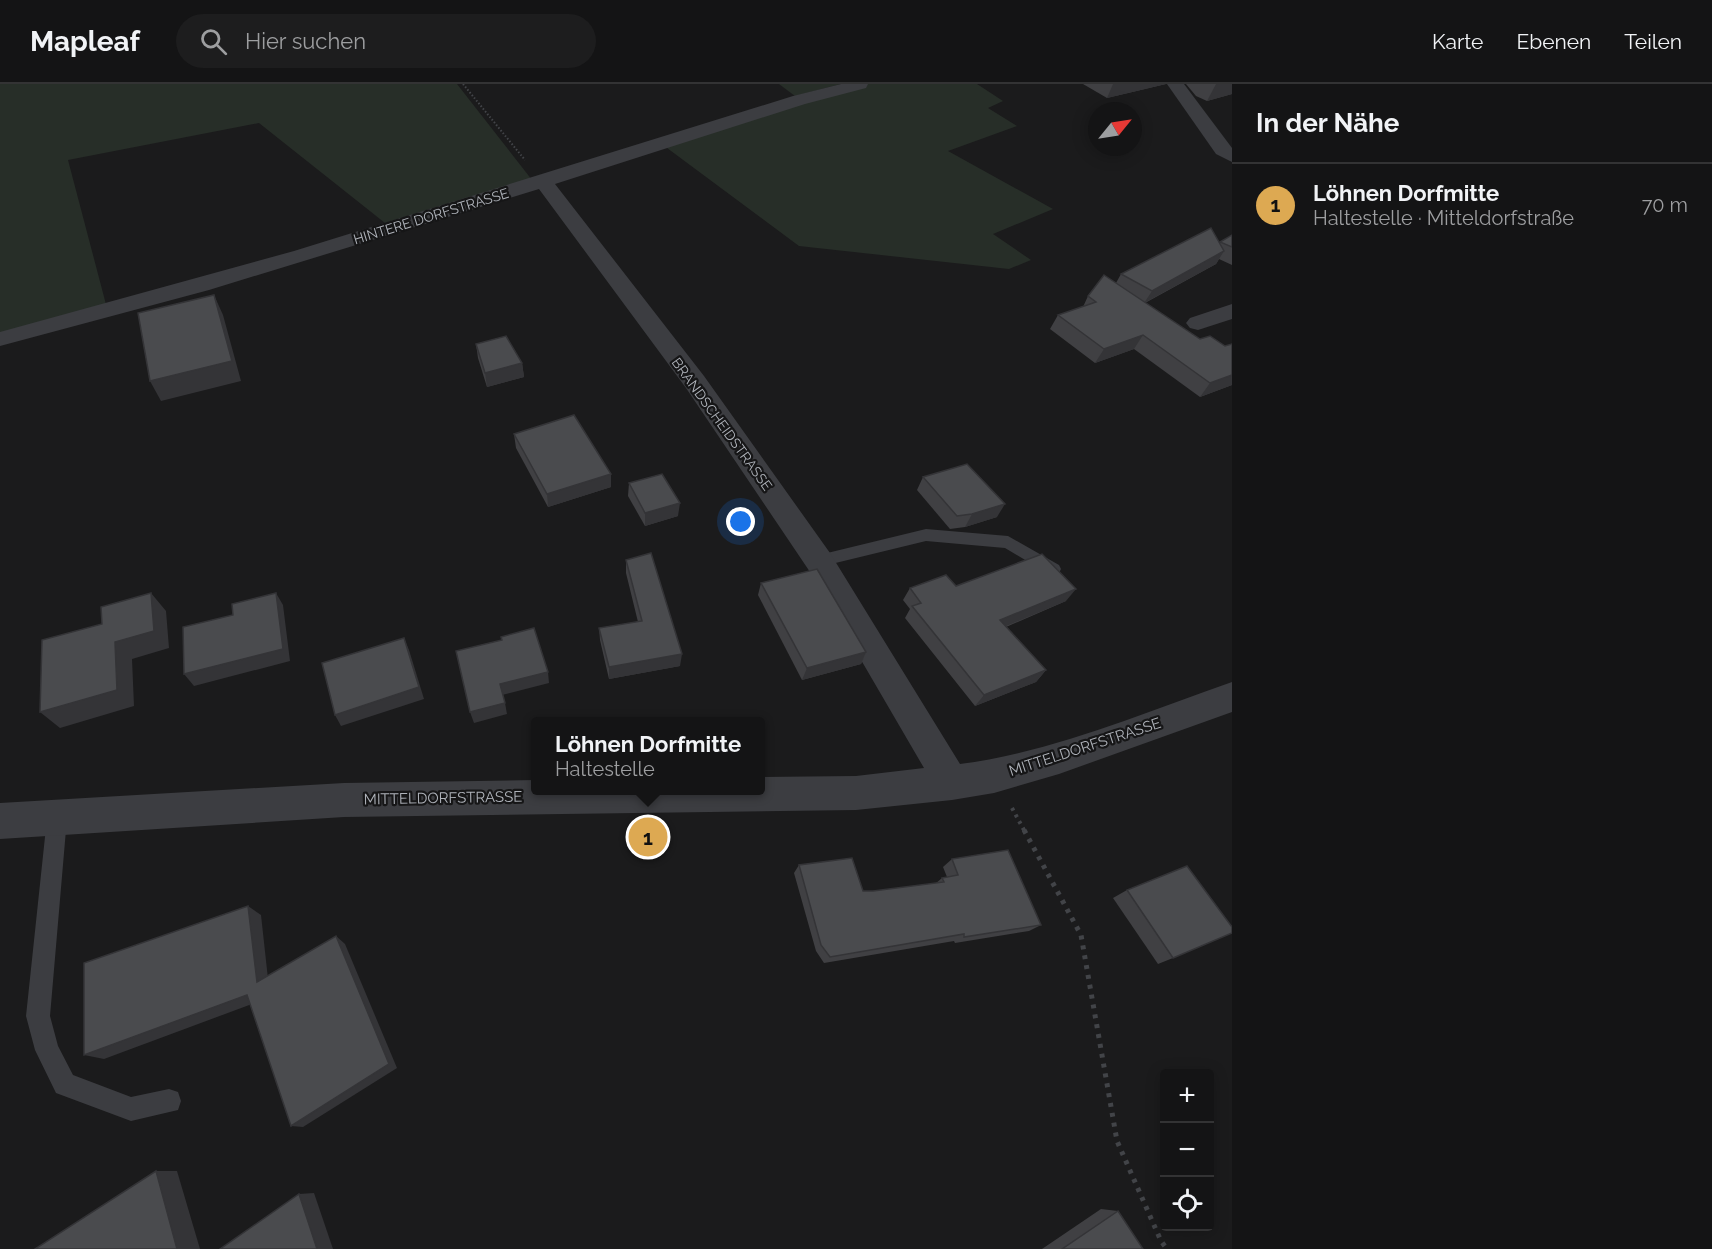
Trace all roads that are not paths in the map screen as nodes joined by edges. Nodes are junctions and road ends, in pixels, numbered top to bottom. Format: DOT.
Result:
graph roads {
  1 [pos="860,84"];
  2 [pos="1175,84"];
  3 [pos="1232,156"];
  4 [pos="543,181"];
  5 [pos="1232,311"];
  6 [pos="1198,323"];
  7 [pos="0,339"];
  8 [pos="819,561"];
  9 [pos="1054,569"];
  10 [pos="1232,697"];
  11 [pos="952,783"];
  12 [pos="765,794"];
  13 [pos="710,795"];
  14 [pos="57,818"];
  15 [pos="0,821"];
  16 [pos="169,1101"];
  1 -- 4 [label="street, HINTERE DORFSTRASSE"];
  2 -- 3 [label="street"];
  4 -- 7 [label="street, HINTERE DORFSTRASSE"];
  4 -- 8 [label="street, BRANDSCHEIDSTRASSE"];
  5 -- 6 [label="street"];
  8 -- 9 [label="lane"];
  8 -- 11 [label="street, BRANDSCHEIDSTRASSE"];
  10 -- 11 [label="street, MITTELDORFSTRASSE"];
  11 -- 12 [label="street, MITTELDORFSTRASSE"];
  13 -- 14 [label="street, MITTELDORFSTRASSE"];
  14 -- 15 [label="street, MITTELDORFSTRASSE"];
  14 -- 16 [label="lane"];
}
